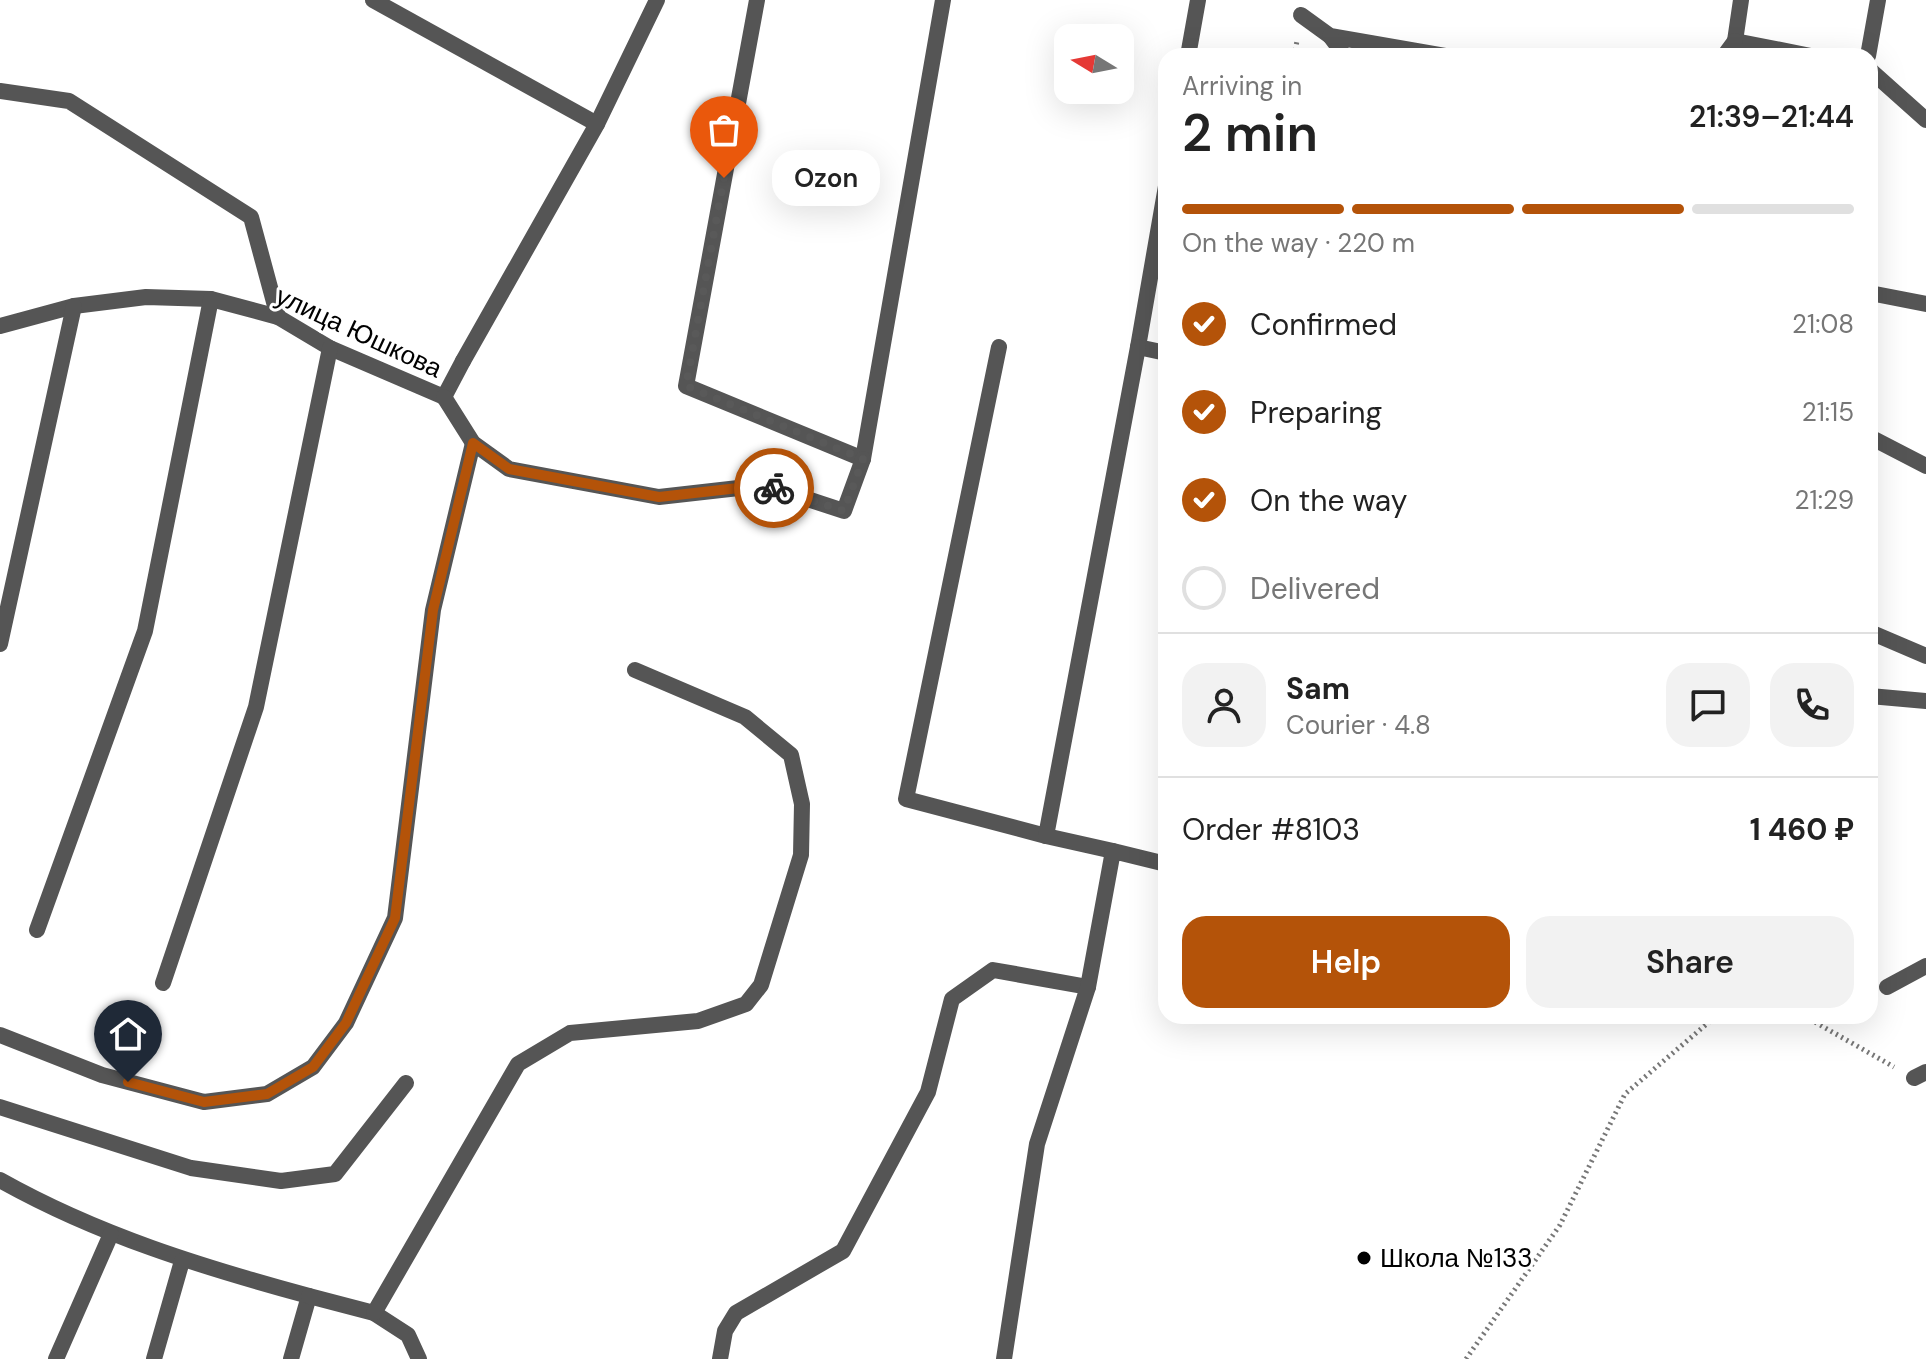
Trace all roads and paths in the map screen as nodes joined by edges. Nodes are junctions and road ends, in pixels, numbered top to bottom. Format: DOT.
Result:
graph roads {
  1 [pos="657,0"];
  2 [pos="757,0"];
  3 [pos="943,0"];
  4 [pos="1198,0"];
  5 [pos="1741,0"];
  6 [pos="1878,0"];
  7 [pos="383,2"];
  8 [pos="1301,15"];
  9 [pos="1330,36"];
  10 [pos="1735,41"];
  11 [pos="1189,48"];
  12 [pos="1339,48"];
  13 [pos="1399,48"];
  14 [pos="1730,48"];
  15 [pos="1770,48"];
  16 [pos="1869,48"];
  17 [pos="1878,77"];
  18 [pos="0,91"];
  19 [pos="1926,120"];
  20 [pos="597,124"];
  21 [pos="1158,232"];
  22 [pos="1878,295"];
  23 [pos="211,299"];
  24 [pos="1926,304"];
  25 [pos="74,306"];
  26 [pos="278,317"];
  27 [pos="0,326"];
  28 [pos="999,347"];
  29 [pos="1138,347"];
  30 [pos="330,348"];
  31 [pos="1158,351"];
  32 [pos="444,397"];
  33 [pos="1878,441"];
  34 [pos="473,443"];
  35 [pos="863,459"];
  36 [pos="1926,466"];
  37 [pos="1878,635"];
  38 [pos="0,644"];
  39 [pos="1926,656"];
  40 [pos="635,670"];
  41 [pos="1878,697"];
  42 [pos="1926,701"];
  43 [pos="1046,836"];
  44 [pos="1113,851"];
  45 [pos="1158,862"];
  46 [pos="37,930"];
  47 [pos="1926,966"];
  48 [pos="163,983"];
  49 [pos="1088,987"];
  50 [pos="1887,987"];
  51 [pos="1707,1024"];
  52 [pos="1819,1024"];
  53 [pos="0,1035"];
  54 [pos="1920,1075"];
  55 [pos="406,1083"];
  56 [pos="0,1107"];
  57 [pos="2,1188"];
  58 [pos="111,1234"];
  59 [pos="182,1261"];
  60 [pos="309,1296"];
  61 [pos="374,1313"];
  62 [pos="56,1359"];
  63 [pos="154,1359"];
  64 [pos="291,1359"];
  65 [pos="419,1359"];
  66 [pos="720,1359"];
  67 [pos="1004,1359"];
  68 [pos="1466,1359"];
  1 -- 20 [label="street, улица Юшкова"];
  2 -- 35 [label="street"];
  3 -- 35 [label="street"];
  4 -- 11 [label="street"];
  5 -- 10 [label="street"];
  6 -- 16 [label="street"];
  7 -- 20 [label="street"];
  8 -- 9 [label="street"];
  9 -- 12 [label="street"];
  9 -- 13 [label="street"];
  10 -- 14 [label="street"];
  10 -- 15 [label="street"];
  17 -- 19 [label="street"];
  18 -- 26 [label="street"];
  20 -- 32 [label="street, улица Юшкова"];
  21 -- 29 [label="street"];
  22 -- 24 [label="street"];
  23 -- 25 [label="street, улица Юшкова"];
  23 -- 26 [label="street, улица Юшкова"];
  23 -- 46 [label="street"];
  25 -- 27 [label="street, улица Юшкова"];
  25 -- 38 [label="street"];
  26 -- 30 [label="street, улица Юшкова"];
  28 -- 43 [label="street"];
  29 -- 31 [label="street"];
  29 -- 43 [label="street"];
  30 -- 32 [label="street, улица Юшкова"];
  30 -- 48 [label="street"];
  32 -- 34 [label="street"];
  33 -- 36 [label="street"];
  34 -- 35 [label="street"];
  34 -- 53 [label="street"];
  37 -- 39 [label="street"];
  40 -- 61 [label="street"];
  41 -- 42 [label="street"];
  43 -- 44 [label="street"];
  44 -- 45 [label="street"];
  44 -- 49 [label="street"];
  47 -- 50 [label="street"];
  49 -- 66 [label="street"];
  49 -- 67 [label="street"];
  51 -- 68 [label="path"];
  52 -- 54 [label="path"];
  55 -- 56 [label="street"];
  57 -- 58 [label="street"];
  58 -- 59 [label="street"];
  58 -- 62 [label="street"];
  59 -- 60 [label="street"];
  59 -- 63 [label="street"];
  60 -- 61 [label="street"];
  60 -- 64 [label="street"];
  61 -- 65 [label="street"];
}
